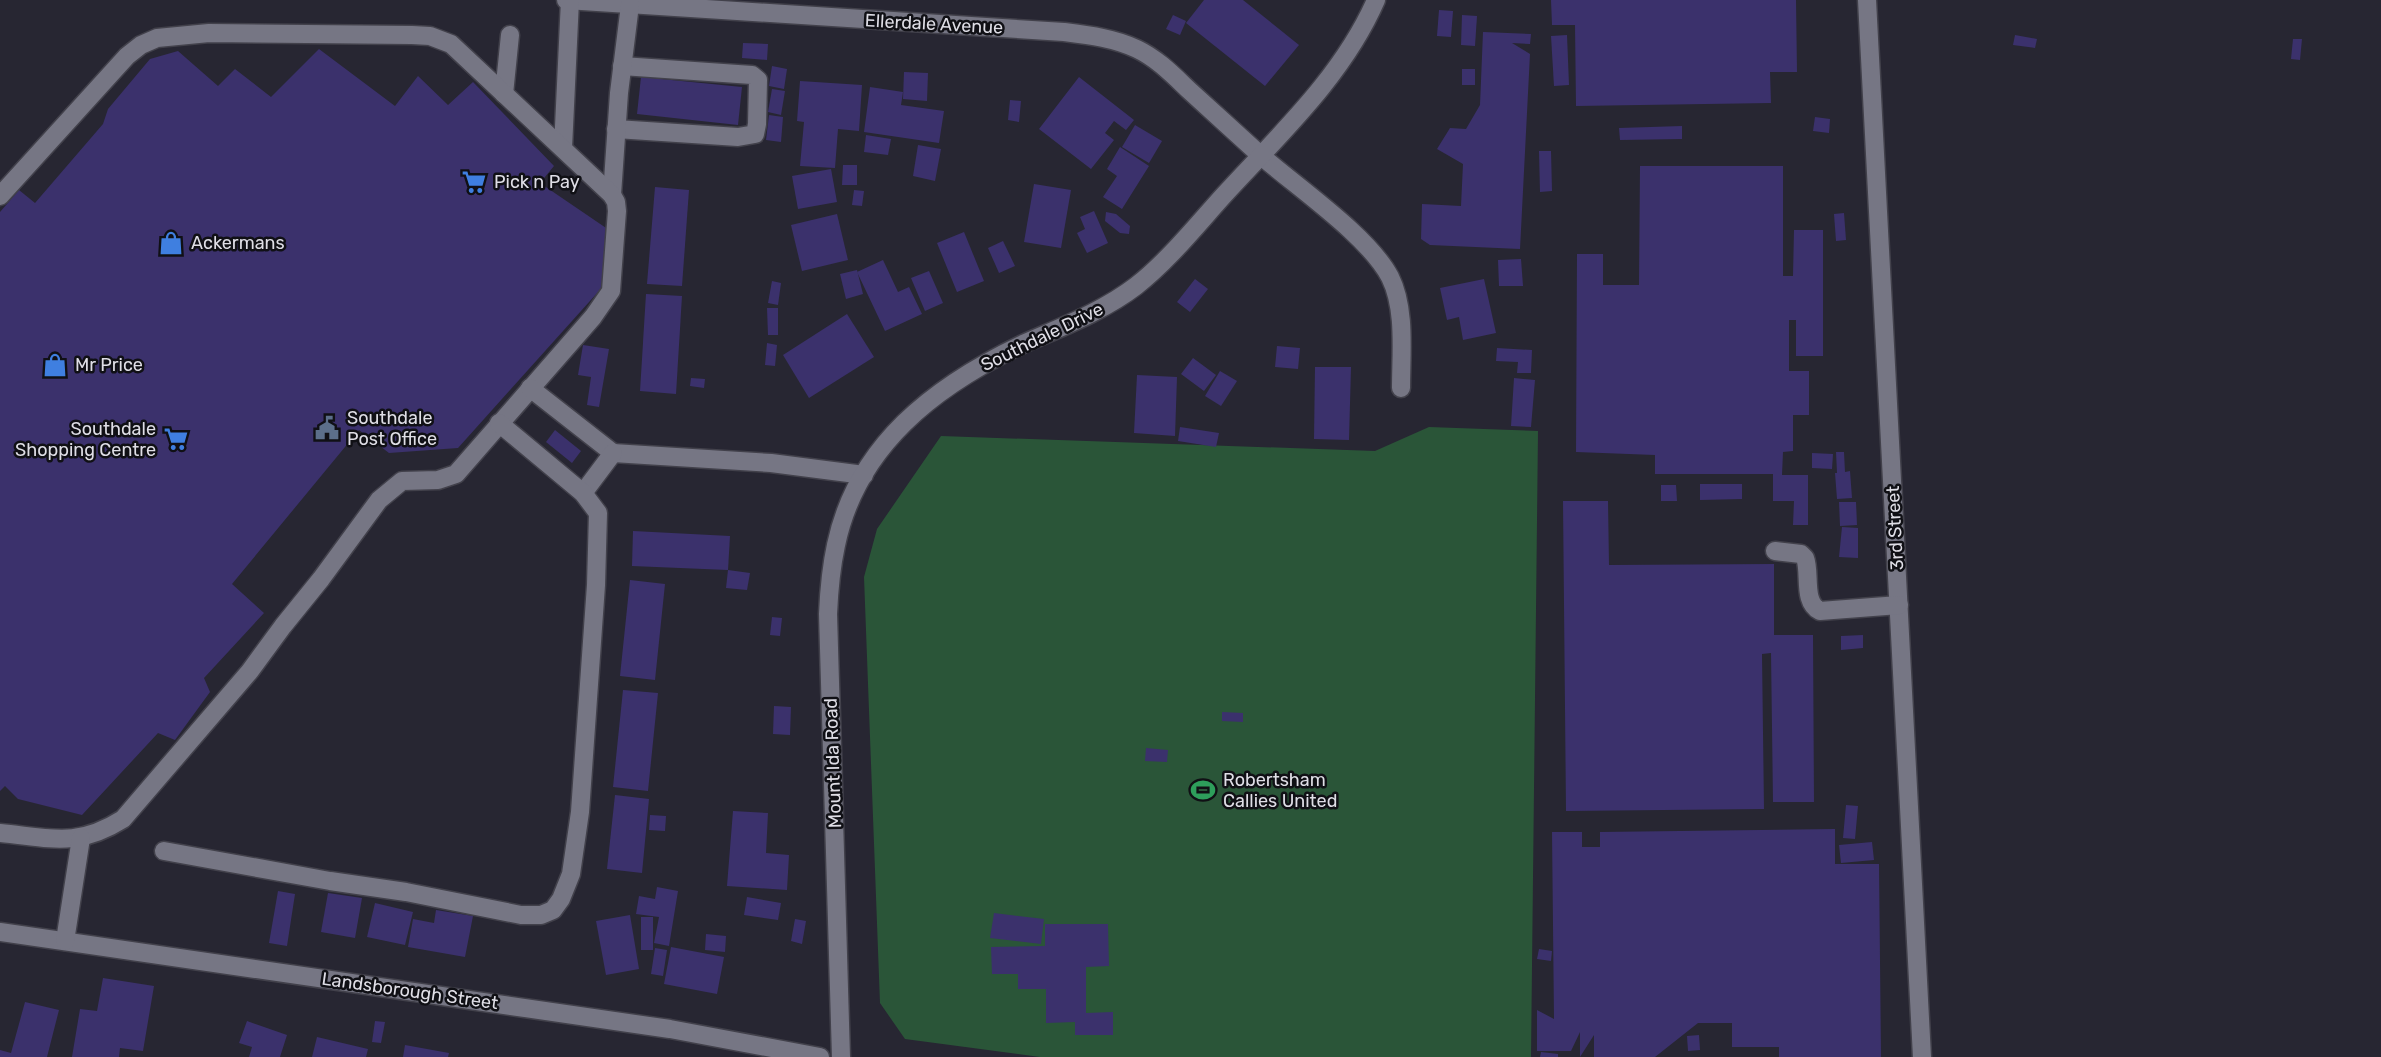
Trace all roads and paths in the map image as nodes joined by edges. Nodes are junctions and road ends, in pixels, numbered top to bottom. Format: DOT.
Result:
graph roads {
  1 [pos="568,0"];
  2 [pos="1376,0"];
  3 [pos="1867,0"];
  4 [pos="630,5"];
  5 [pos="510,36"];
  6 [pos="622,66"];
  7 [pos="504,94"];
  8 [pos="616,129"];
  9 [pos="563,148"];
  10 [pos="1261,155"];
  11 [pos="612,195"];
  12 [pos="0,196"];
  13 [pos="530,388"];
  14 [pos="1402,388"];
  15 [pos="499,423"];
  16 [pos="613,453"];
  17 [pos="864,475"];
  18 [pos="583,493"];
  19 [pos="1776,551"];
  20 [pos="1899,605"];
  21 [pos="0,833"];
  22 [pos="81,838"];
  23 [pos="164,851"];
  24 [pos="0,932"];
  25 [pos="65,942"];
  26 [pos="820,1057"];
  27 [pos="841,1057"];
  28 [pos="1922,1057"];
  1 -- 4 [label="street, Ellerdale Avenue"];
  1 -- 9 [label="street"];
  2 -- 10 [label="street, Southdale Drive"];
  3 -- 20 [label="street, 3rd Street"];
  4 -- 6 [label="street"];
  4 -- 10 [label="street, Ellerdale Avenue"];
  5 -- 7 [label="street"];
  6 -- 8 [label="street"];
  6 -- 8 [label="street"];
  7 -- 9 [label="street"];
  7 -- 12 [label="street"];
  8 -- 11 [label="street"];
  9 -- 11 [label="street"];
  10 -- 14 [label="street, Ellerdale Avenue"];
  10 -- 17 [label="street, Southdale Drive"];
  11 -- 13 [label="street"];
  13 -- 15 [label="street"];
  13 -- 16 [label="street"];
  15 -- 18 [label="street"];
  15 -- 22 [label="street"];
  16 -- 17 [label="street"];
  16 -- 18 [label="street"];
  17 -- 27 [label="street, Mount Ida Road"];
  18 -- 23 [label="street"];
  19 -- 20 [label="street"];
  20 -- 28 [label="street, 3rd Street"];
  21 -- 22 [label="street"];
  22 -- 25 [label="street"];
  24 -- 25 [label="street, Landsborough Street"];
  25 -- 26 [label="street, Landsborough Street"];
}
